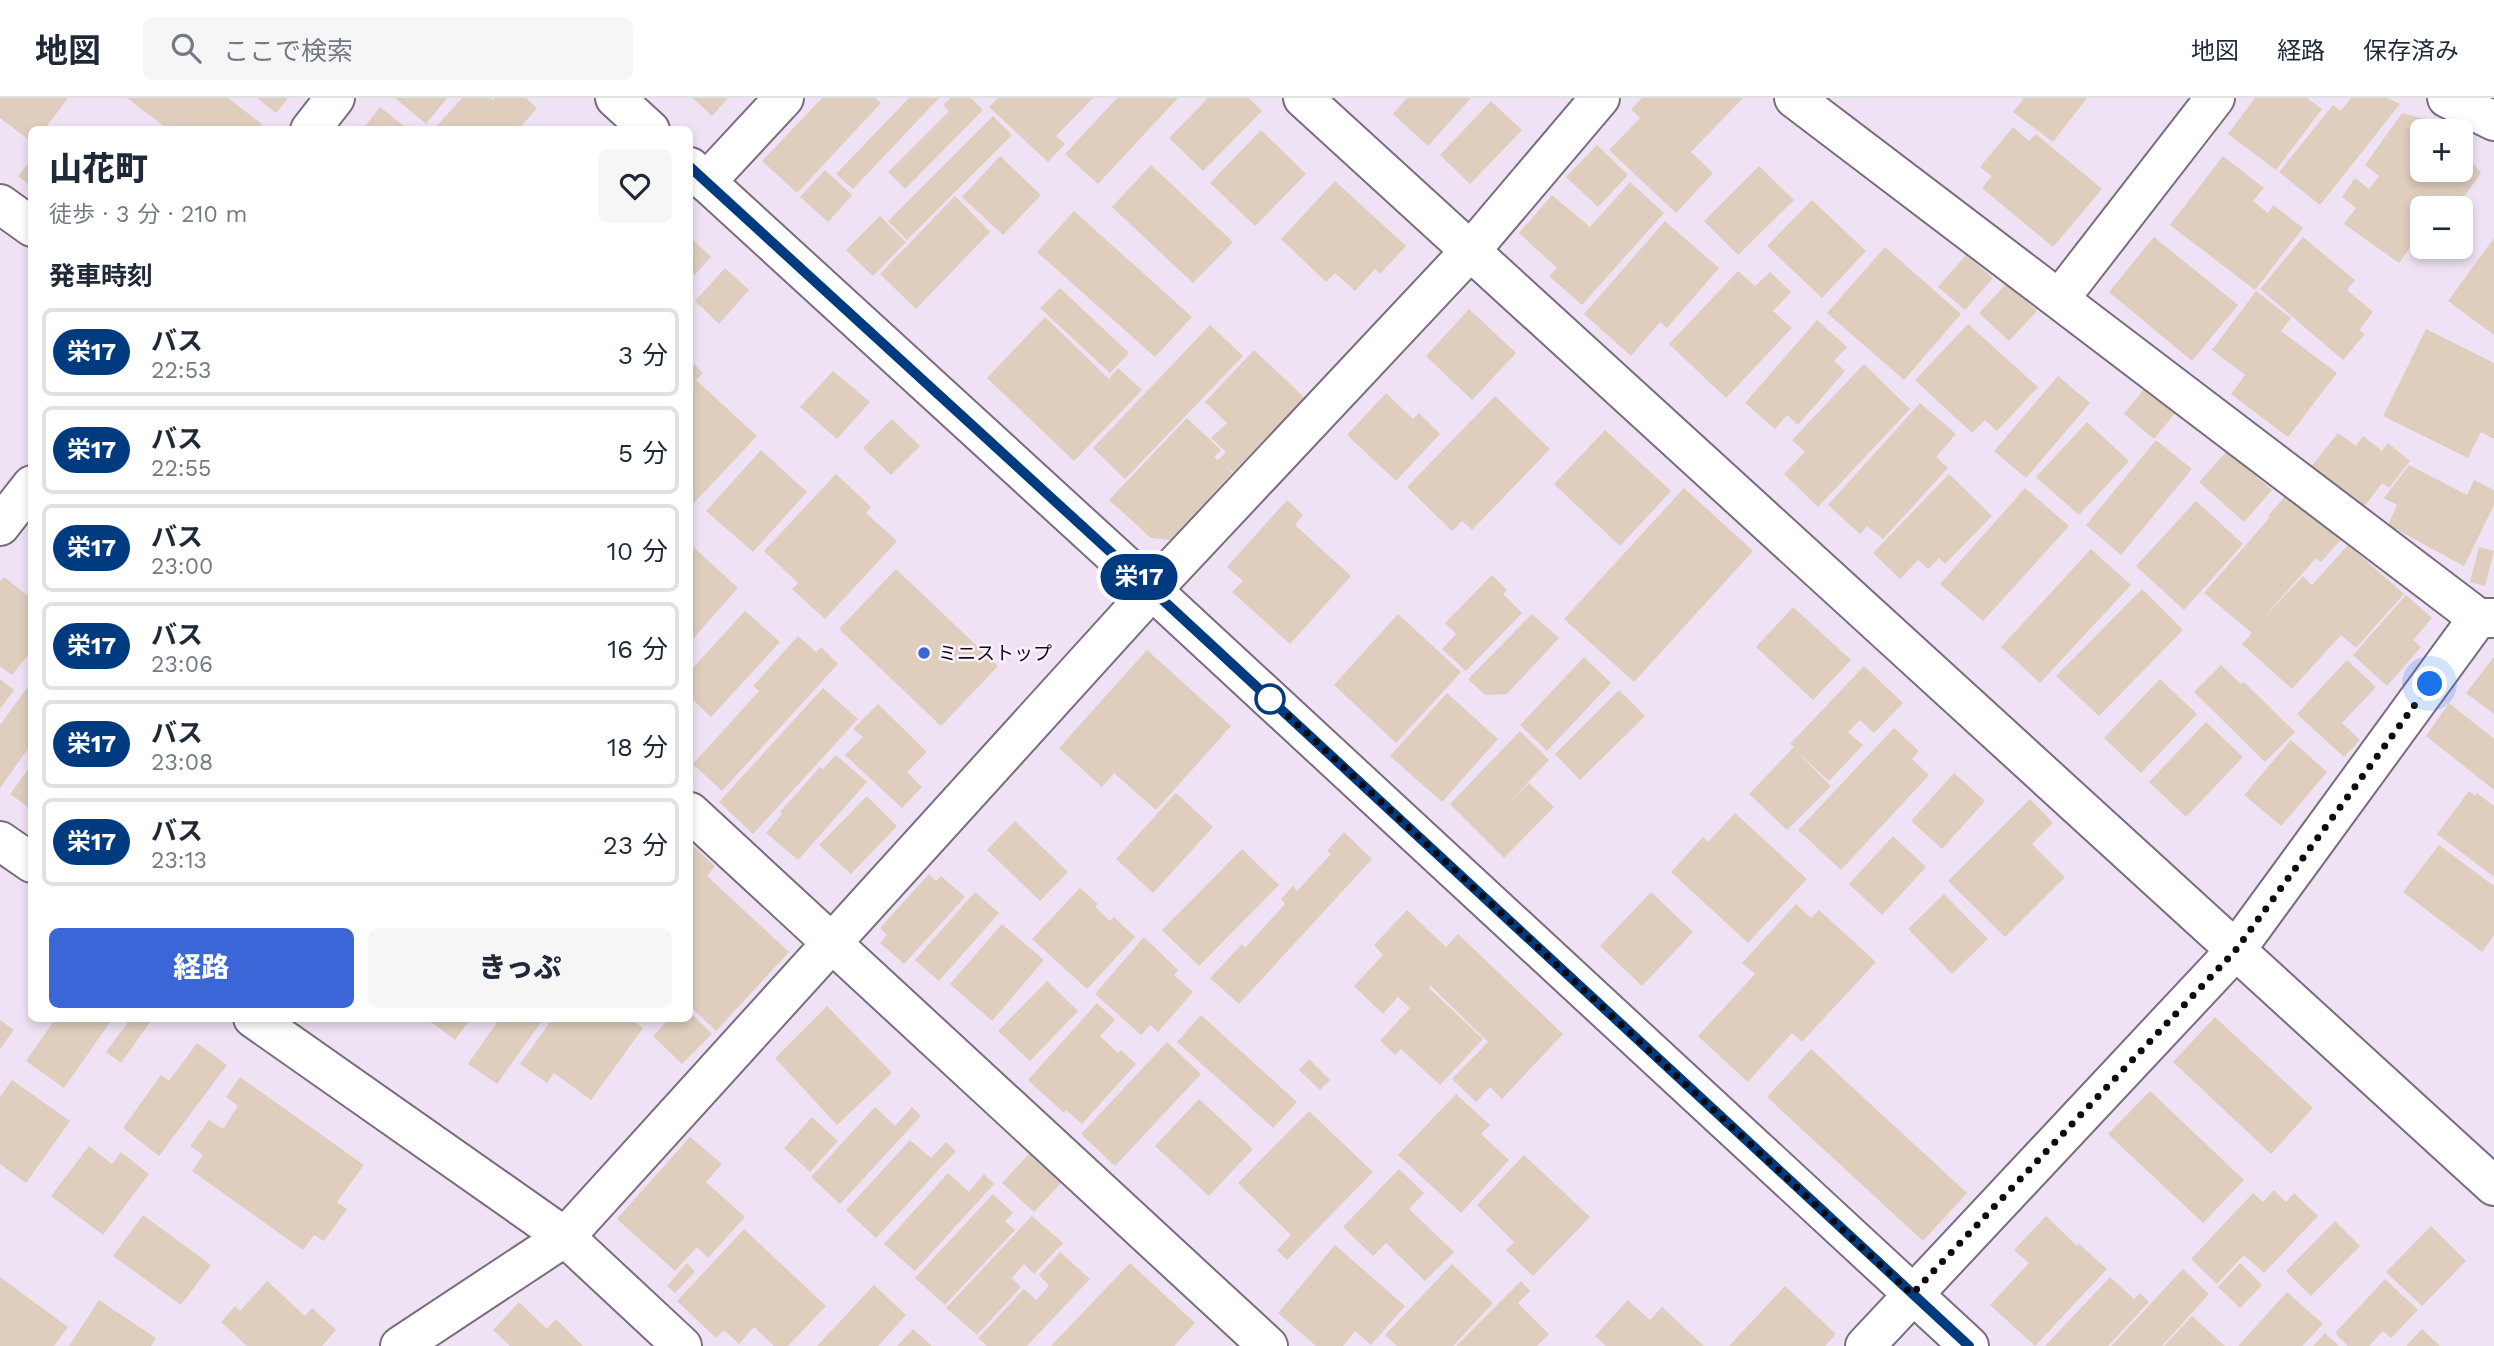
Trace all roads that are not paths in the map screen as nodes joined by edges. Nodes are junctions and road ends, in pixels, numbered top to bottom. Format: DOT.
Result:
graph roads {
  1 [pos="335,98"];
  2 [pos="615,98"];
  3 [pos="784,98"];
  4 [pos="1303,98"];
  5 [pos="1600,98"];
  6 [pos="1794,98"];
  7 [pos="2215,98"];
  8 [pos="2447,98"];
  9 [pos="2494,121"];
  10 [pos="313,126"];
  11 [pos="645,126"];
  12 [pos="698,174"];
  13 [pos="0,204"];
  14 [pos="28,224"];
  15 [pos="1471,250"];
  16 [pos="2060,298"];
  17 [pos="28,490"];
  18 [pos="0,526"];
  19 [pos="1152,590"];
  20 [pos="2486,618"];
  21 [pos="693,814"];
  22 [pos="0,841"];
  23 [pos="28,860"];
  24 [pos="831,944"];
  25 [pos="2235,951"];
  26 [pos="259,1022"];
  27 [pos="2494,1186"];
  28 [pos="565,1237"];
  29 [pos="1912,1294"];
  30 [pos="400,1346"];
  31 [pos="682,1346"];
  32 [pos="1268,1346"];
  33 [pos="1865,1346"];
  34 [pos="1969,1346"];
  1 -- 10 [label="street"];
  2 -- 11 [label="street"];
  3 -- 12 [label="street"];
  4 -- 15 [label="street"];
  5 -- 15 [label="street"];
  6 -- 16 [label="street"];
  7 -- 16 [label="street"];
  8 -- 9 [label="street"];
  12 -- 19 [label="street"];
  13 -- 14 [label="street"];
  15 -- 19 [label="street"];
  15 -- 25 [label="street"];
  16 -- 20 [label="street"];
  17 -- 18 [label="street"];
  19 -- 24 [label="street"];
  19 -- 29 [label="street"];
  20 -- 25 [label="street"];
  21 -- 24 [label="street"];
  22 -- 23 [label="street"];
  24 -- 28 [label="street"];
  24 -- 32 [label="street"];
  25 -- 27 [label="street"];
  25 -- 29 [label="street"];
  26 -- 28 [label="street"];
  28 -- 30 [label="street"];
  28 -- 31 [label="street"];
  29 -- 33 [label="street"];
  29 -- 34 [label="street"];
}
